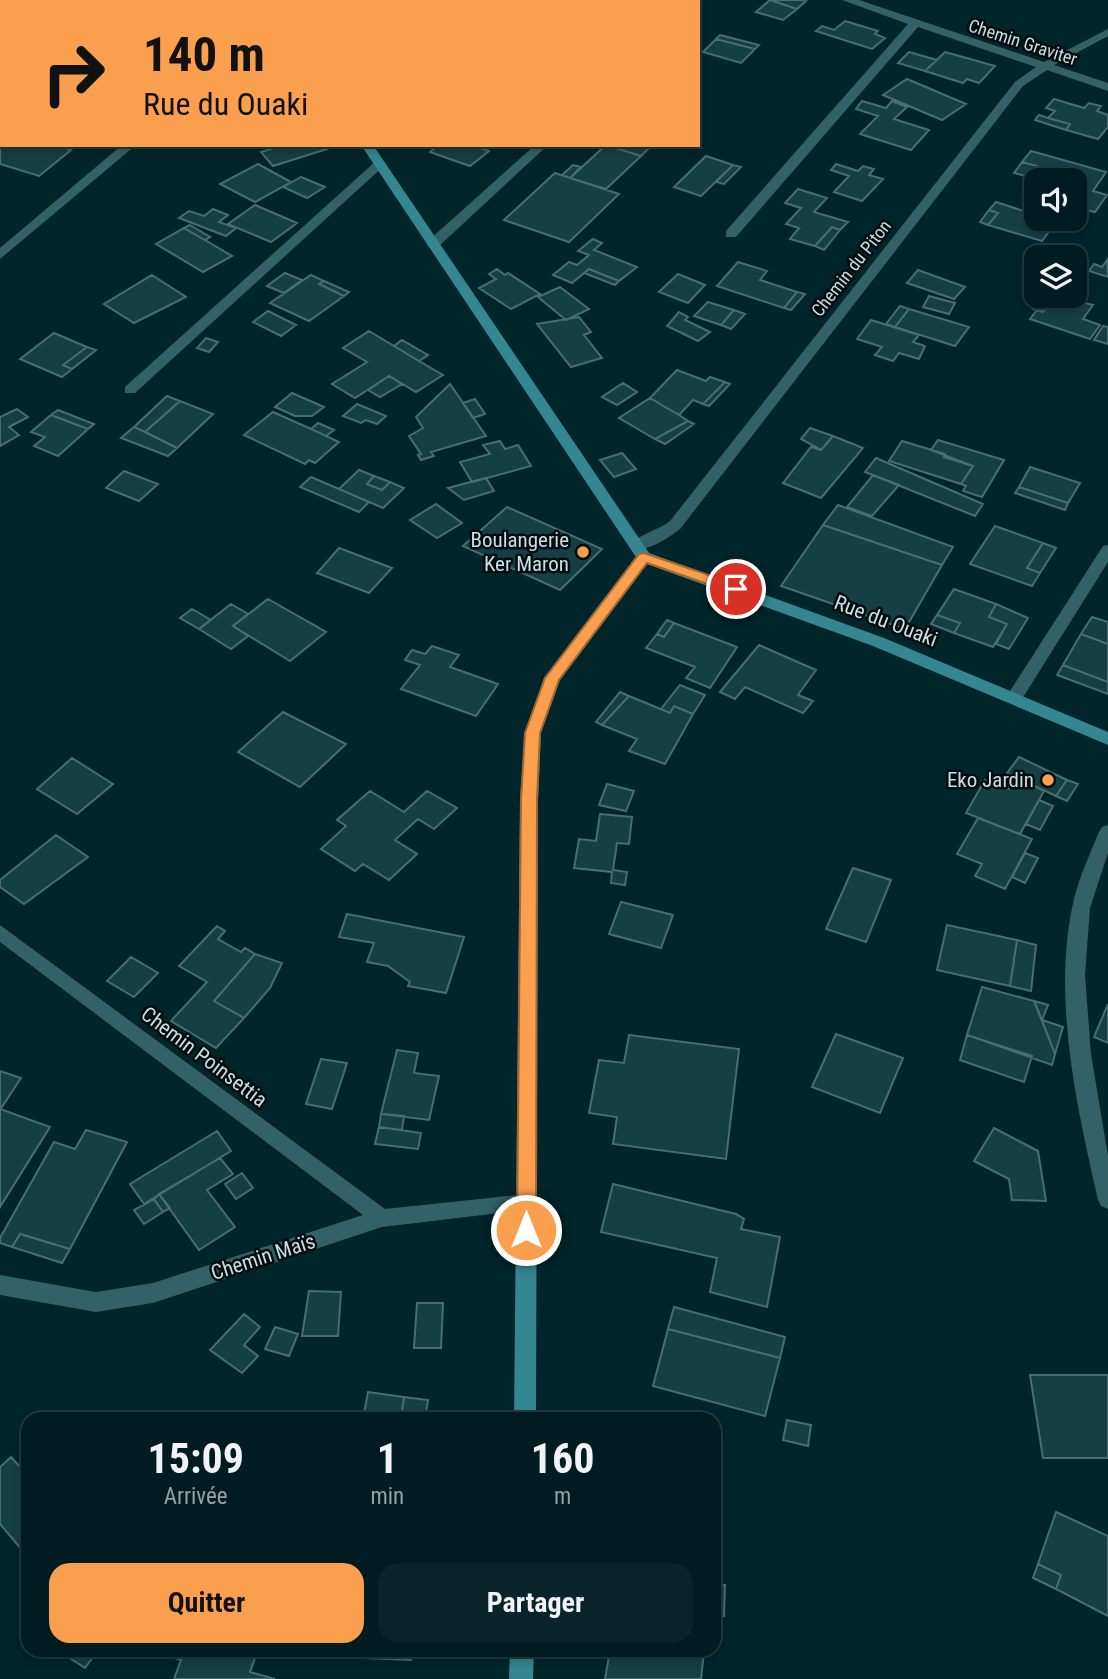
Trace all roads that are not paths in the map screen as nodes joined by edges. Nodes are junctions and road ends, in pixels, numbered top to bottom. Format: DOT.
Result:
graph roads {
  1 [pos="848,0"];
  2 [pos="915,23"];
  3 [pos="1108,32"];
  4 [pos="1041,67"];
  5 [pos="1108,88"];
  6 [pos="128,147"];
  7 [pos="368,147"];
  8 [pos="540,147"];
  9 [pos="380,164"];
  10 [pos="731,234"];
  11 [pos="433,244"];
  12 [pos="0,255"];
  13 [pos="130,390"];
  14 [pos="641,550"];
  15 [pos="1108,550"];
  16 [pos="1016,695"];
  17 [pos="1108,739"];
  18 [pos="1108,832"];
  19 [pos="0,932"];
  20 [pos="1108,1200"];
  21 [pos="527,1203"];
  22 [pos="382,1218"];
  23 [pos="0,1285"];
  24 [pos="524,1412"];
  25 [pos="522,1657"];
  26 [pos="521,1679"];
  1 -- 2 [label="street, Chemin Graviter"];
  2 -- 4 [label="street, Chemin Graviter"];
  2 -- 10 [label="street"];
  3 -- 4 [label="street, Chemin du Piton"];
  4 -- 5 [label="street, Chemin Graviter"];
  4 -- 14 [label="street, Chemin du Piton"];
  6 -- 12 [label="street"];
  7 -- 9 [label="main road"];
  8 -- 11 [label="street"];
  9 -- 11 [label="main road"];
  9 -- 13 [label="street"];
  11 -- 14 [label="main road"];
  14 -- 16 [label="main road, Rue du Ouaki"];
  14 -- 21 [label="main road"];
  15 -- 16 [label="street"];
  16 -- 17 [label="main road, Rue du Ouaki"];
  18 -- 20 [label="street"];
  19 -- 22 [label="street, Chemin Poinsettia"];
  21 -- 22 [label="street, Chemin Maïs"];
  21 -- 24 [label="main road"];
  22 -- 23 [label="street, Chemin Maïs"];
  25 -- 26 [label="main road"];
}
